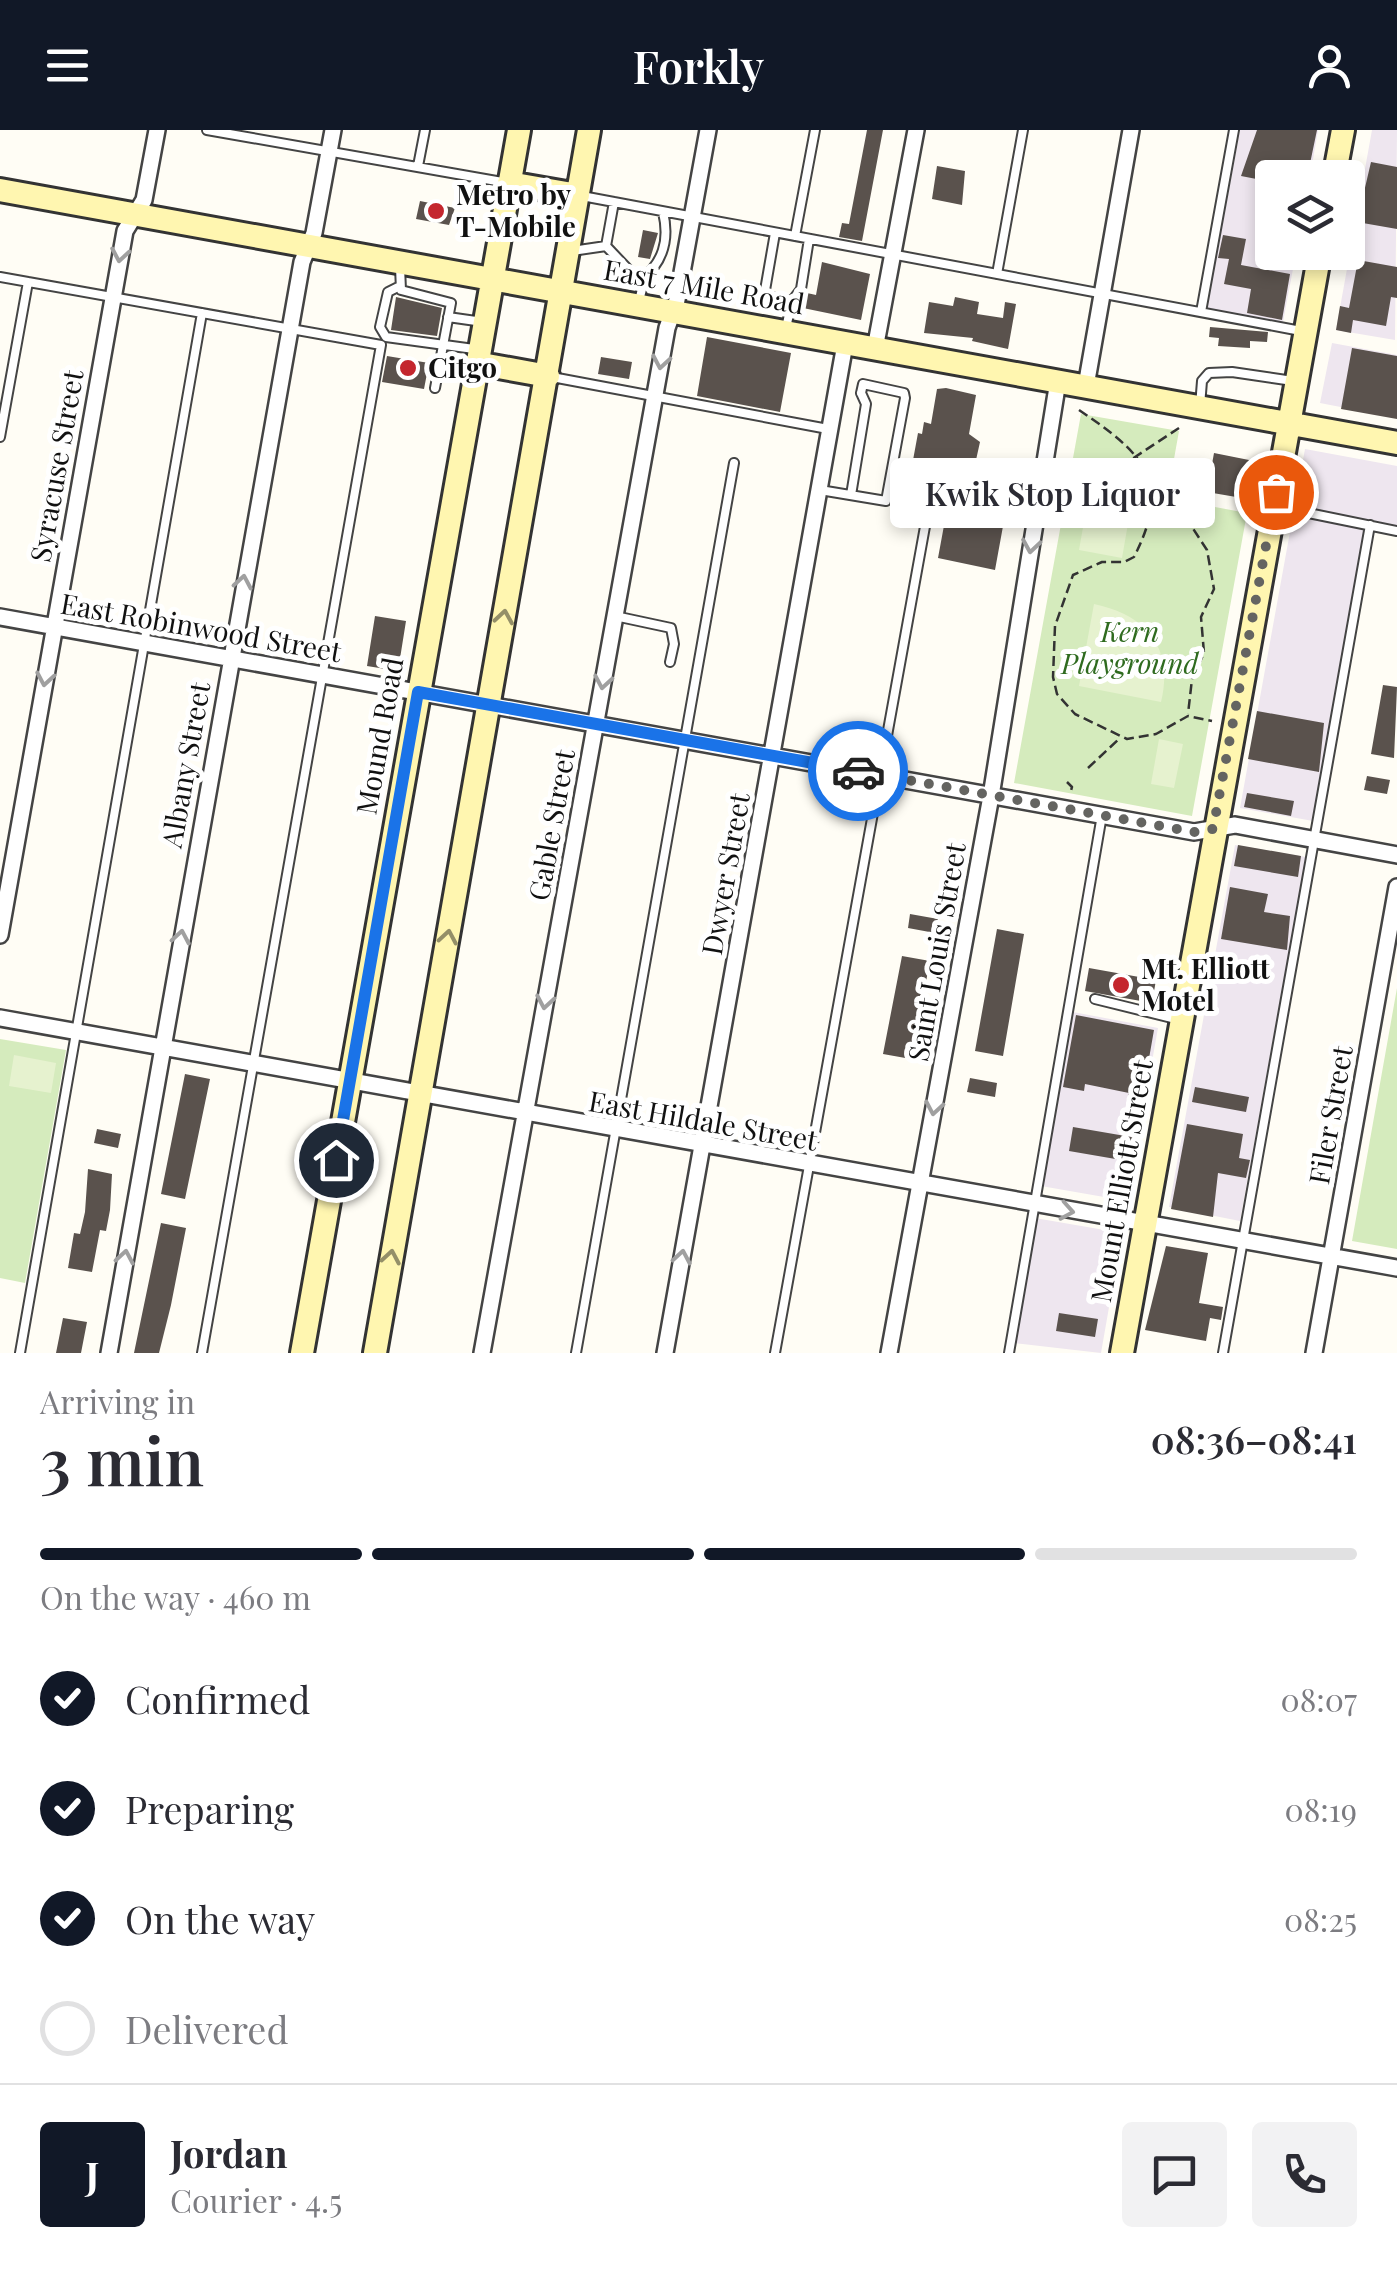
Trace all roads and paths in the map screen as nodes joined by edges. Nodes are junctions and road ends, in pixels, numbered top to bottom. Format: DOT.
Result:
graph roads {
  1 [pos="157,130"];
  2 [pos="207,130"];
  3 [pos="333,130"];
  4 [pos="425,130"];
  5 [pos="519,130"];
  6 [pos="589,130"];
  7 [pos="708,130"];
  8 [pos="815,130"];
  9 [pos="916,130"];
  10 [pos="1023,130"];
  11 [pos="1131,130"];
  12 [pos="1234,130"];
  13 [pos="1343,130"];
  14 [pos="329,150"];
  15 [pos="1337,160"];
  16 [pos="418,166"];
  17 [pos="509,183"];
  18 [pos="0,190"];
  19 [pos="578,195"];
  20 [pos="614,202"];
  21 [pos="664,212"];
  22 [pos="136,214"];
  23 [pos="692,218"];
  24 [pos="775,233"];
  25 [pos="795,236"];
  26 [pos="809,239"];
  27 [pos="307,246"];
  28 [pos="606,246"];
  29 [pos="568,252"];
  30 [pos="893,254"];
  31 [pos="1317,270"];
  32 [pos="446,271"];
  33 [pos="998,274"];
  34 [pos="399,275"];
  35 [pos="0,277"];
  36 [pos="492,279"];
  37 [pos="640,280"];
  38 [pos="28,282"];
  39 [pos="562,292"];
  40 [pos="1102,293"];
  41 [pos="113,297"];
  42 [pos="441,300"];
  43 [pos="792,301"];
  44 [pos="638,306"];
  45 [pos="672,312"];
  46 [pos="1201,312"];
  47 [pos="202,313"];
  48 [pos="448,317"];
  49 [pos="484,322"];
  50 [pos="290,329"];
  51 [pos="1305,332"];
  52 [pos="785,333"];
  53 [pos="444,344"];
  54 [pos="845,344"];
  55 [pos="876,349"];
  56 [pos="478,356"];
  57 [pos="548,376"];
  58 [pos="1058,381"];
  59 [pos="1296,381"];
  60 [pos="1086,386"];
  61 [pos="436,388"];
  62 [pos="838,388"];
  63 [pos="861,393"];
  64 [pos="654,396"];
  65 [pos="1200,406"];
  66 [pos="1079,410"];
  67 [pos="1288,422"];
  68 [pos="1179,428"];
  69 [pos="831,430"];
  70 [pos="0,438"];
  71 [pos="1397,443"];
  72 [pos="1136,457"];
  73 [pos="734,464"];
  74 [pos="1044,469"];
  75 [pos="1066,486"];
  76 [pos="820,490"];
  77 [pos="1090,490"];
  78 [pos="851,495"];
  79 [pos="1273,506"];
  80 [pos="1152,512"];
  81 [pos="926,520"];
  82 [pos="1370,525"];
  83 [pos="1397,530"];
  84 [pos="1111,556"];
  85 [pos="1113,562"];
  86 [pos="614,616"];
  87 [pos="0,617"];
  88 [pos="54,627"];
  89 [pos="145,644"];
  90 [pos="230,659"];
  91 [pos="670,662"];
  92 [pos="323,676"];
  93 [pos="418,692"];
  94 [pos="489,704"];
  95 [pos="1188,716"];
  96 [pos="1212,721"];
  97 [pos="596,724"];
  98 [pos="1121,737"];
  99 [pos="685,740"];
  100 [pos="772,756"];
  101 [pos="1088,768"];
  102 [pos="879,775"];
  103 [pos="1067,782"];
  104 [pos="990,796"];
  105 [pos="1069,796"];
  106 [pos="1102,815"];
  107 [pos="1213,829"];
  108 [pos="1315,840"];
  109 [pos="1397,856"];
  110 [pos="1397,887"];
  111 [pos="0,935"];
  112 [pos="1095,999"];
  113 [pos="0,1018"];
  114 [pos="1180,1020"];
  115 [pos="75,1032"];
  116 [pos="162,1048"];
  117 [pos="253,1064"];
  118 [pos="350,1082"];
  119 [pos="420,1094"];
  120 [pos="525,1114"];
  121 [pos="616,1130"];
  122 [pos="703,1146"];
  123 [pos="808,1165"];
  124 [pos="920,1185"];
  125 [pos="1035,1205"];
  126 [pos="1146,1223"];
  127 [pos="1243,1240"];
  128 [pos="1331,1256"];
  129 [pos="1397,1268"];
  130 [pos="20,1353"];
  131 [pos="109,1353"];
  132 [pos="202,1353"];
  133 [pos="302,1353"];
  134 [pos="375,1353"];
  135 [pos="482,1353"];
  136 [pos="576,1353"];
  137 [pos="665,1353"];
  138 [pos="775,1353"];
  139 [pos="889,1353"];
  140 [pos="1010,1353"];
  141 [pos="1122,1353"];
  142 [pos="1222,1353"];
  143 [pos="1314,1353"];
  1 -- 22 [label="street, Syracuse Street"];
  2 -- 14 [label="lane"];
  3 -- 14 [label="street, Albany Street"];
  4 -- 16 [label="lane"];
  5 -- 17 [label="main road, Mound Road"];
  6 -- 19 [label="main road"];
  7 -- 23 [label="street, Gable Street"];
  8 -- 25 [label="lane"];
  9 -- 30 [label="street"];
  10 -- 33 [label="lane"];
  11 -- 40 [label="street"];
  12 -- 46 [label="lane"];
  13 -- 15 [label="main road"];
  14 -- 16 [label="lane"];
  14 -- 27 [label="street, Albany Street"];
  16 -- 17 [label="lane"];
  17 -- 19 [label="main road"];
  17 -- 36 [label="main road, Mound Road"];
  18 -- 22 [label="main road, East 7 Mile Road"];
  19 -- 20 [label="lane"];
  19 -- 29 [label="main road"];
  20 -- 21 [label="lane"];
  20 -- 28 [label="lane"];
  21 -- 23 [label="lane"];
  21 -- 37 [label="lane"];
  22 -- 27 [label="main road, East 7 Mile Road"];
  22 -- 41 [label="street, Syracuse Street, one-way"];
  23 -- 24 [label="lane"];
  23 -- 45 [label="street, Gable Street"];
  24 -- 25 [label="lane"];
  24 -- 43 [label="lane"];
  25 -- 26 [label="lane"];
  26 -- 30 [label="lane"];
  26 -- 43 [label="lane"];
  27 -- 34 [label="main road, East 7 Mile Road"];
  27 -- 50 [label="street, Albany Street"];
  28 -- 29 [label="lane"];
  28 -- 37 [label="lane"];
  29 -- 39 [label="main road"];
  30 -- 33 [label="lane"];
  30 -- 55 [label="street"];
  31 -- 51 [label="main road, Mount Elliott Street"];
  32 -- 34 [label="main road, East 7 Mile Road"];
  32 -- 36 [label="main road, East 7 Mile Road"];
  32 -- 42 [label="lane"];
  33 -- 40 [label="lane"];
  34 -- 42 [label="lane"];
  34 -- 53 [label="lane"];
  35 -- 38 [label="lane"];
  36 -- 39 [label="main road, East 7 Mile Road"];
  36 -- 49 [label="main road, Mound Road"];
  37 -- 44 [label="lane"];
  38 -- 41 [label="lane"];
  38 -- 70 [label="lane"];
  39 -- 44 [label="main road, East 7 Mile Road"];
  39 -- 57 [label="main road"];
  40 -- 46 [label="lane"];
  40 -- 60 [label="street"];
  41 -- 47 [label="lane"];
  41 -- 88 [label="street, Syracuse Street"];
  42 -- 48 [label="lane"];
  43 -- 52 [label="lane"];
  44 -- 45 [label="main road, East 7 Mile Road"];
  45 -- 52 [label="main road, East 7 Mile Road"];
  45 -- 64 [label="street, Gable Street, one-way"];
  46 -- 51 [label="lane"];
  47 -- 50 [label="lane"];
  47 -- 89 [label="lane"];
  48 -- 49 [label="lane"];
  48 -- 53 [label="lane"];
  49 -- 56 [label="main road, Mound Road"];
  90 -- 50 [label="street, Albany Street, one-way"];
  50 -- 92 [label="lane"];
  51 -- 59 [label="main road, Mount Elliott Street"];
  52 -- 54 [label="main road, East 7 Mile Road"];
  53 -- 56 [label="lane"];
  53 -- 61 [label="lane"];
  54 -- 55 [label="main road, East 7 Mile Road"];
  54 -- 62 [label="street, Dwyer Street"];
  55 -- 58 [label="main road, East 7 Mile Road"];
  56 -- 57 [label="main road"];
  56 -- 93 [label="main road, Mound Road"];
  57 -- 64 [label="lane"];
  94 -- 57 [label="main road, one-way"];
  58 -- 60 [label="main road, East 7 Mile Road"];
  58 -- 74 [label="street, Saint Louis Street"];
  59 -- 65 [label="lane"];
  59 -- 67 [label="main road, Mount Elliott Street"];
  60 -- 65 [label="main road, East 7 Mile Road"];
  62 -- 63 [label="lane"];
  62 -- 69 [label="street, Dwyer Street"];
  63 -- 78 [label="lane"];
  63 -- 78 [label="lane"];
  64 -- 69 [label="lane"];
  64 -- 86 [label="street, Gable Street"];
  65 -- 67 [label="main road, East 7 Mile Road"];
  66 -- 72 [label="path"];
  67 -- 71 [label="main road, East 7 Mile Road"];
  67 -- 79 [label="main road, Mount Elliott Street"];
  68 -- 72 [label="path"];
  69 -- 76 [label="street, Dwyer Street"];
  72 -- 74 [label="path"];
  72 -- 80 [label="path"];
  73 -- 99 [label="lane"];
  74 -- 104 [label="street, Saint Louis Street, one-way"];
  75 -- 77 [label="path"];
  76 -- 78 [label="lane"];
  76 -- 100 [label="street, Dwyer Street"];
  79 -- 82 [label="lane"];
  79 -- 107 [label="main road, Mount Elliott Street"];
  80 -- 85 [label="path"];
  80 -- 95 [label="path"];
  81 -- 102 [label="lane"];
  82 -- 83 [label="lane"];
  82 -- 108 [label="lane"];
  84 -- 85 [label="path"];
  85 -- 98 [label="path"];
  86 -- 91 [label="lane"];
  86 -- 97 [label="street, Gable Street, one-way"];
  87 -- 88 [label="street, East Robinwood Street"];
  88 -- 89 [label="street, East Robinwood Street"];
  88 -- 111 [label="street, Syracuse Street, one-way"];
  89 -- 90 [label="street, East Robinwood Street"];
  89 -- 115 [label="lane"];
  90 -- 92 [label="street, East Robinwood Street"];
  116 -- 90 [label="street, Albany Street, one-way"];
  92 -- 93 [label="street, East Robinwood Street"];
  92 -- 117 [label="lane"];
  93 -- 94 [label="street, East Robinwood Street"];
  93 -- 118 [label="main road, Mound Road"];
  94 -- 97 [label="street, East Robinwood Street"];
  119 -- 94 [label="main road, one-way"];
  95 -- 96 [label="path"];
  95 -- 98 [label="path"];
  97 -- 99 [label="street, East Robinwood Street"];
  97 -- 120 [label="street, Gable Street, one-way"];
  98 -- 101 [label="path"];
  99 -- 100 [label="street, East Robinwood Street"];
  99 -- 121 [label="lane"];
  100 -- 102 [label="street, East Robinwood Street"];
  100 -- 122 [label="street, Dwyer Street"];
  102 -- 104 [label="street, East Robinwood Street"];
  102 -- 123 [label="lane"];
  103 -- 105 [label="path"];
  104 -- 106 [label="street, East Robinwood Street"];
  104 -- 124 [label="street, Saint Louis Street, one-way"];
  106 -- 107 [label="street, East Robinwood Street"];
  106 -- 125 [label="lane"];
  107 -- 108 [label="street, East Robinwood Street"];
  107 -- 114 [label="main road, Mount Elliott Street"];
  108 -- 109 [label="street, East Robinwood Street"];
  108 -- 127 [label="lane"];
  110 -- 128 [label="street, Filer Street"];
  112 -- 114 [label="lane"];
  113 -- 115 [label="street, East Hildale Street"];
  114 -- 126 [label="main road, Mount Elliott Street"];
  115 -- 116 [label="street, East Hildale Street"];
  115 -- 130 [label="lane"];
  116 -- 117 [label="street, East Hildale Street"];
  131 -- 116 [label="street, Albany Street, one-way"];
  117 -- 118 [label="street, East Hildale Street"];
  117 -- 132 [label="lane"];
  118 -- 119 [label="street, East Hildale Street"];
  118 -- 133 [label="main road, Mound Road"];
  119 -- 120 [label="street, East Hildale Street"];
  134 -- 119 [label="main road, one-way"];
  120 -- 121 [label="street, East Hildale Street"];
  120 -- 135 [label="street, Gable Street"];
  121 -- 122 [label="street, East Hildale Street"];
  121 -- 136 [label="lane"];
  122 -- 123 [label="street, East Hildale Street"];
  137 -- 122 [label="street, Dwyer Street, one-way"];
  123 -- 124 [label="street, East Hildale Street"];
  123 -- 138 [label="lane"];
  124 -- 125 [label="street, East Hildale Street"];
  124 -- 139 [label="street, Saint Louis Street"];
  125 -- 126 [label="street, East Hildale Street, one-way"];
  125 -- 140 [label="lane"];
  126 -- 127 [label="street, East Hildale Street"];
  126 -- 141 [label="main road, Mount Elliott Street"];
  127 -- 128 [label="street, East Hildale Street"];
  127 -- 142 [label="lane"];
  128 -- 129 [label="street, East Hildale Street"];
  128 -- 143 [label="street, Filer Street"];
}
